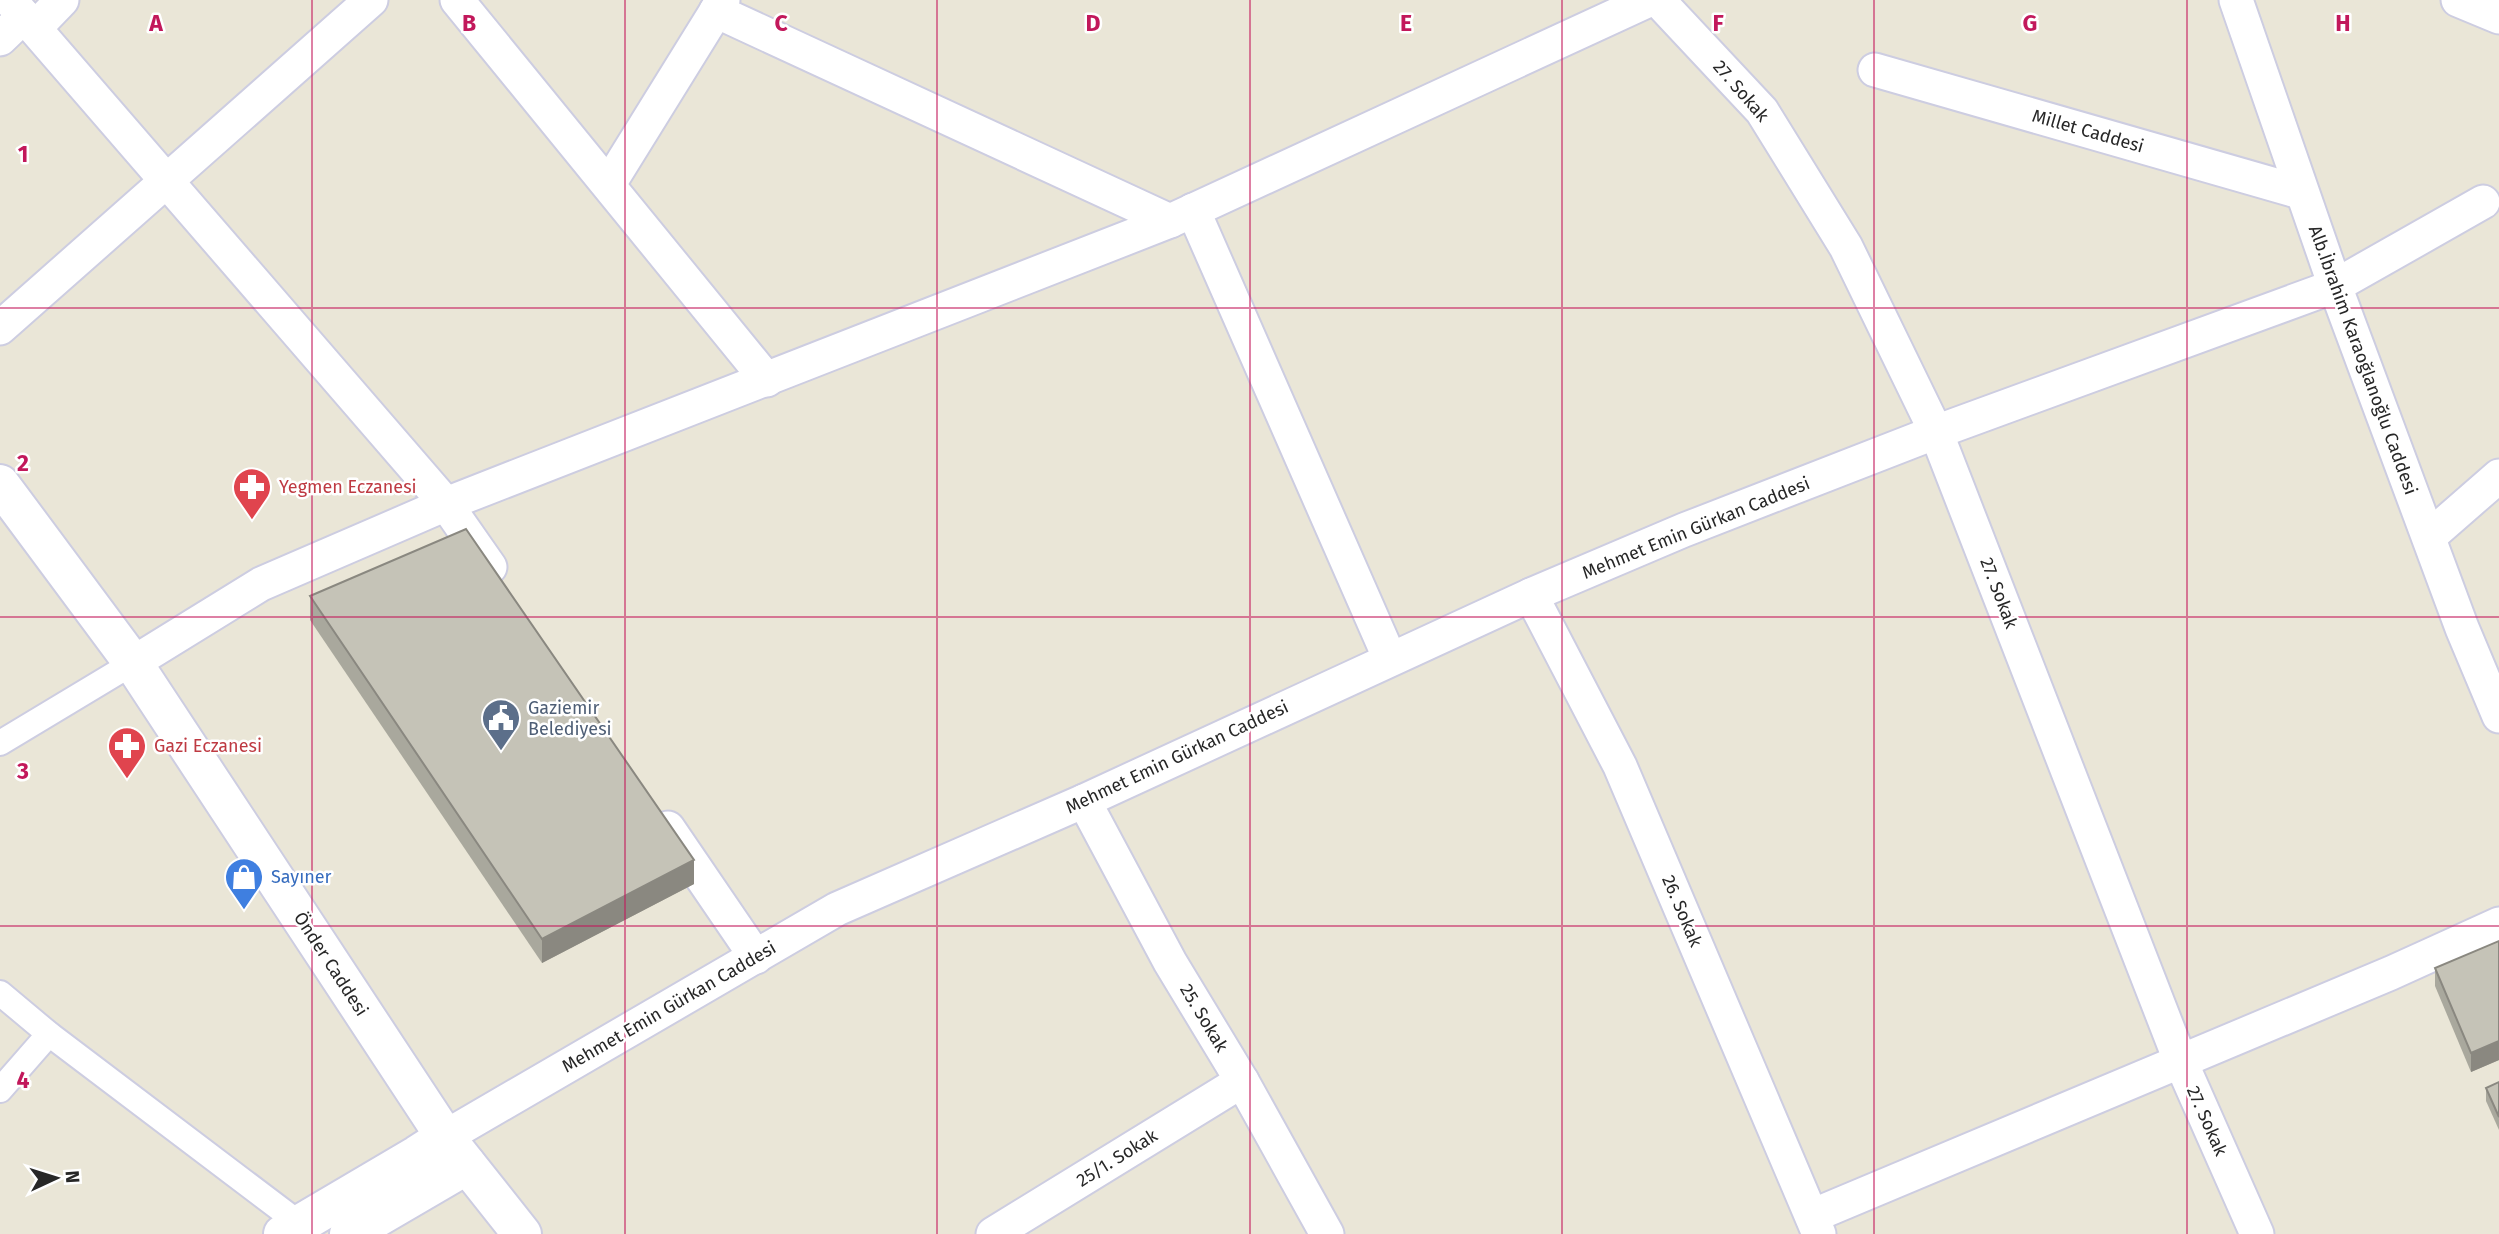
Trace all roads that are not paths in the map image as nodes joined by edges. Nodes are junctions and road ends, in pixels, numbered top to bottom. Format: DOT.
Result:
graph roads {
  1 [pos="62,0"];
  2 [pos="371,0"];
  3 [pos="1650,0"];
  4 [pos="1658,0"];
  5 [pos="2236,0"];
  6 [pos="2458,0"];
  7 [pos="720,6"];
  8 [pos="473,7"];
  9 [pos="23,15"];
  10 [pos="2499,18"];
  11 [pos="0,39"];
  12 [pos="1875,70"];
  13 [pos="167,182"];
  14 [pos="609,184"];
  15 [pos="2300,192"];
  16 [pos="2483,202"];
  17 [pos="1181,216"];
  18 [pos="2335,286"];
  19 [pos="0,328"];
  20 [pos="767,380"];
  21 [pos="1936,432"];
  22 [pos="2499,476"];
  23 [pos="0,484"];
  24 [pos="446,504"];
  25 [pos="2429,537"];
  26 [pos="508,594"];
  27 [pos="1531,595"];
  28 [pos="1390,659"];
  29 [pos="133,663"];
  30 [pos="2499,714"];
  31 [pos="0,743"];
  32 [pos="648,798"];
  33 [pos="1084,801"];
  34 [pos="2499,924"];
  35 [pos="756,957"];
  36 [pos="0,993"];
  37 [pos="49,1034"];
  38 [pos="2180,1060"];
  39 [pos="1242,1081"];
  40 [pos="0,1090"];
  41 [pos="456,1151"];
  42 [pos="1816,1225"];
  43 [pos="292,1229"];
  44 [pos="349,1234"];
  45 [pos="522,1234"];
  46 [pos="993,1234"];
  47 [pos="1327,1234"];
  48 [pos="2257,1234"];
  1 -- 9 [label="street"];
  2 -- 13 [label="street"];
  3 -- 17 [label="street"];
  4 -- 21 [label="street, 27. Sokak"];
  5 -- 15 [label="street, Alb.İbrahim Karaoğlanoğlu Caddesi"];
  6 -- 10 [label="street"];
  7 -- 14 [label="street"];
  7 -- 17 [label="street"];
  8 -- 14 [label="street"];
  9 -- 11 [label="street"];
  9 -- 13 [label="street"];
  12 -- 15 [label="street, Millet Caddesi"];
  13 -- 19 [label="street"];
  13 -- 24 [label="street"];
  14 -- 20 [label="street"];
  15 -- 18 [label="street, Alb.İbrahim Karaoğlanoğlu Caddesi"];
  16 -- 18 [label="street, Mehmet Emin Gürkan Caddesi"];
  17 -- 20 [label="street"];
  17 -- 28 [label="street"];
  18 -- 21 [label="street, Mehmet Emin Gürkan Caddesi"];
  18 -- 25 [label="street, Alb.İbrahim Karaoğlanoğlu Caddesi"];
  20 -- 24 [label="street"];
  21 -- 27 [label="street, Mehmet Emin Gürkan Caddesi"];
  21 -- 38 [label="street, 27. Sokak"];
  22 -- 25 [label="street"];
  23 -- 29 [label="street, Önder Caddesi"];
  24 -- 26 [label="street"];
  24 -- 29 [label="street"];
  25 -- 30 [label="street, Alb.İbrahim Karaoğlanoğlu Caddesi"];
  27 -- 28 [label="street, Mehmet Emin Gürkan Caddesi"];
  27 -- 42 [label="street, 26. Sokak"];
  28 -- 33 [label="street, Mehmet Emin Gürkan Caddesi"];
  29 -- 31 [label="street"];
  29 -- 41 [label="street, Önder Caddesi"];
  32 -- 35 [label="street"];
  33 -- 35 [label="street, Mehmet Emin Gürkan Caddesi"];
  33 -- 39 [label="street, 25. Sokak"];
  34 -- 38 [label="street"];
  35 -- 41 [label="street, Mehmet Emin Gürkan Caddesi"];
  36 -- 37 [label="street"];
  37 -- 40 [label="street"];
  37 -- 43 [label="street"];
  38 -- 42 [label="street"];
  38 -- 48 [label="street, 27. Sokak"];
  39 -- 46 [label="street, 25/1. Sokak"];
  39 -- 47 [label="street, 25. Sokak"];
  41 -- 43 [label="street"];
  41 -- 44 [label="street"];
  41 -- 45 [label="street, Önder Caddesi"];
}
